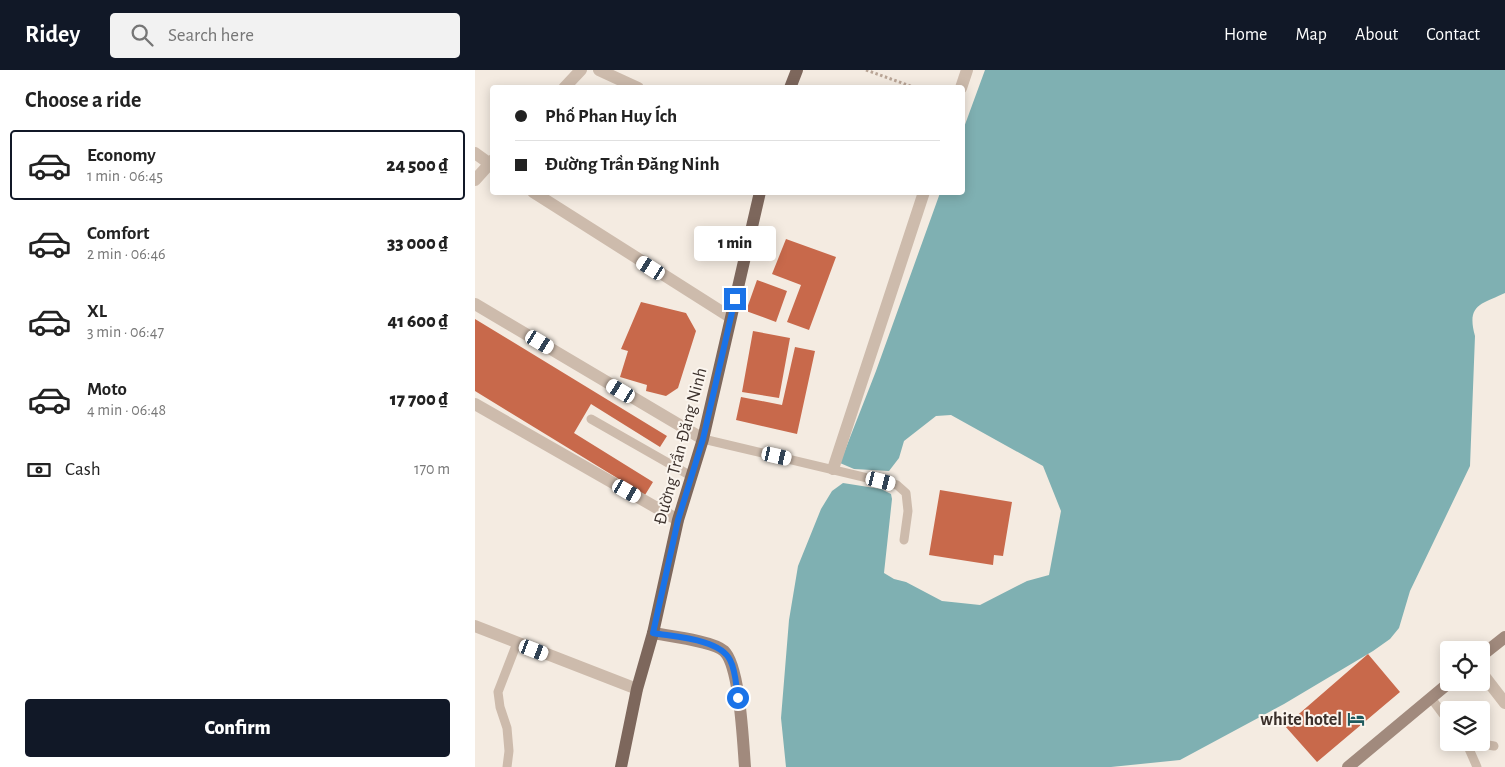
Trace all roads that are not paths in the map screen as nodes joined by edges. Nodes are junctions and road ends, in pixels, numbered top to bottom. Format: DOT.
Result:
graph roads {
  1 [pos="581,70"];
  2 [pos="599,70"];
  3 [pos="797,70"];
  4 [pos="967,70"];
  5 [pos="567,85"];
  6 [pos="632,85"];
  7 [pos="791,85"];
  8 [pos="962,85"];
  9 [pos="475,152"];
  10 [pos="490,162"];
  11 [pos="490,164"];
  12 [pos="475,180"];
  13 [pos="538,195"];
  14 [pos="759,195"];
  15 [pos="924,195"];
  16 [pos="475,304"];
  17 [pos="730,317"];
  18 [pos="475,404"];
  19 [pos="591,420"];
  20 [pos="703,439"];
  21 [pos="833,469"];
  22 [pos="691,476"];
  23 [pos="678,520"];
  24 [pos="904,540"];
  25 [pos="475,626"];
  26 [pos="653,633"];
  27 [pos="1505,637"];
  28 [pos="517,643"];
  29 [pos="1490,649"];
  30 [pos="1490,684"];
  31 [pos="637,689"];
  32 [pos="1440,690"];
  33 [pos="1431,698"];
  34 [pos="1505,704"];
  35 [pos="1440,710"];
  36 [pos="1490,745"];
  37 [pos="1494,746"];
  38 [pos="1470,751"];
  39 [pos="507,767"];
  40 [pos="621,767"];
  41 [pos="745,767"];
  42 [pos="1348,767"];
  43 [pos="1477,767"];
  1 -- 5 [label="street"];
  2 -- 6 [label="street"];
  3 -- 7 [label="main road"];
  4 -- 8 [label="street"];
  9 -- 10 [label="street"];
  11 -- 12 [label="street"];
  13 -- 17 [label="street"];
  14 -- 17 [label="main road, Đường Trần Đăng Ninh"];
  15 -- 21 [label="street"];
  16 -- 20 [label="street"];
  17 -- 20 [label="main road, Đường Trần Đăng Ninh"];
  18 -- 23 [label="street"];
  19 -- 22 [label="lane"];
  20 -- 21 [label="lane"];
  20 -- 22 [label="main road, Đường Trần Đăng Ninh"];
  21 -- 24 [label="lane"];
  22 -- 23 [label="main road, Đường Trần Đăng Ninh"];
  23 -- 26 [label="main road, Đường Trần Đăng Ninh"];
  25 -- 28 [label="street"];
  26 -- 31 [label="main road, Đường Trần Đăng Ninh"];
  26 -- 41 [label="street"];
  27 -- 29 [label="street"];
  28 -- 31 [label="street"];
  28 -- 39 [label="lane"];
  30 -- 34 [label="street"];
  31 -- 40 [label="main road, Đường Trần Đăng Ninh"];
  32 -- 33 [label="street"];
  33 -- 35 [label="lane"];
  33 -- 42 [label="street"];
  36 -- 37 [label="lane"];
  38 -- 43 [label="lane"];
}
